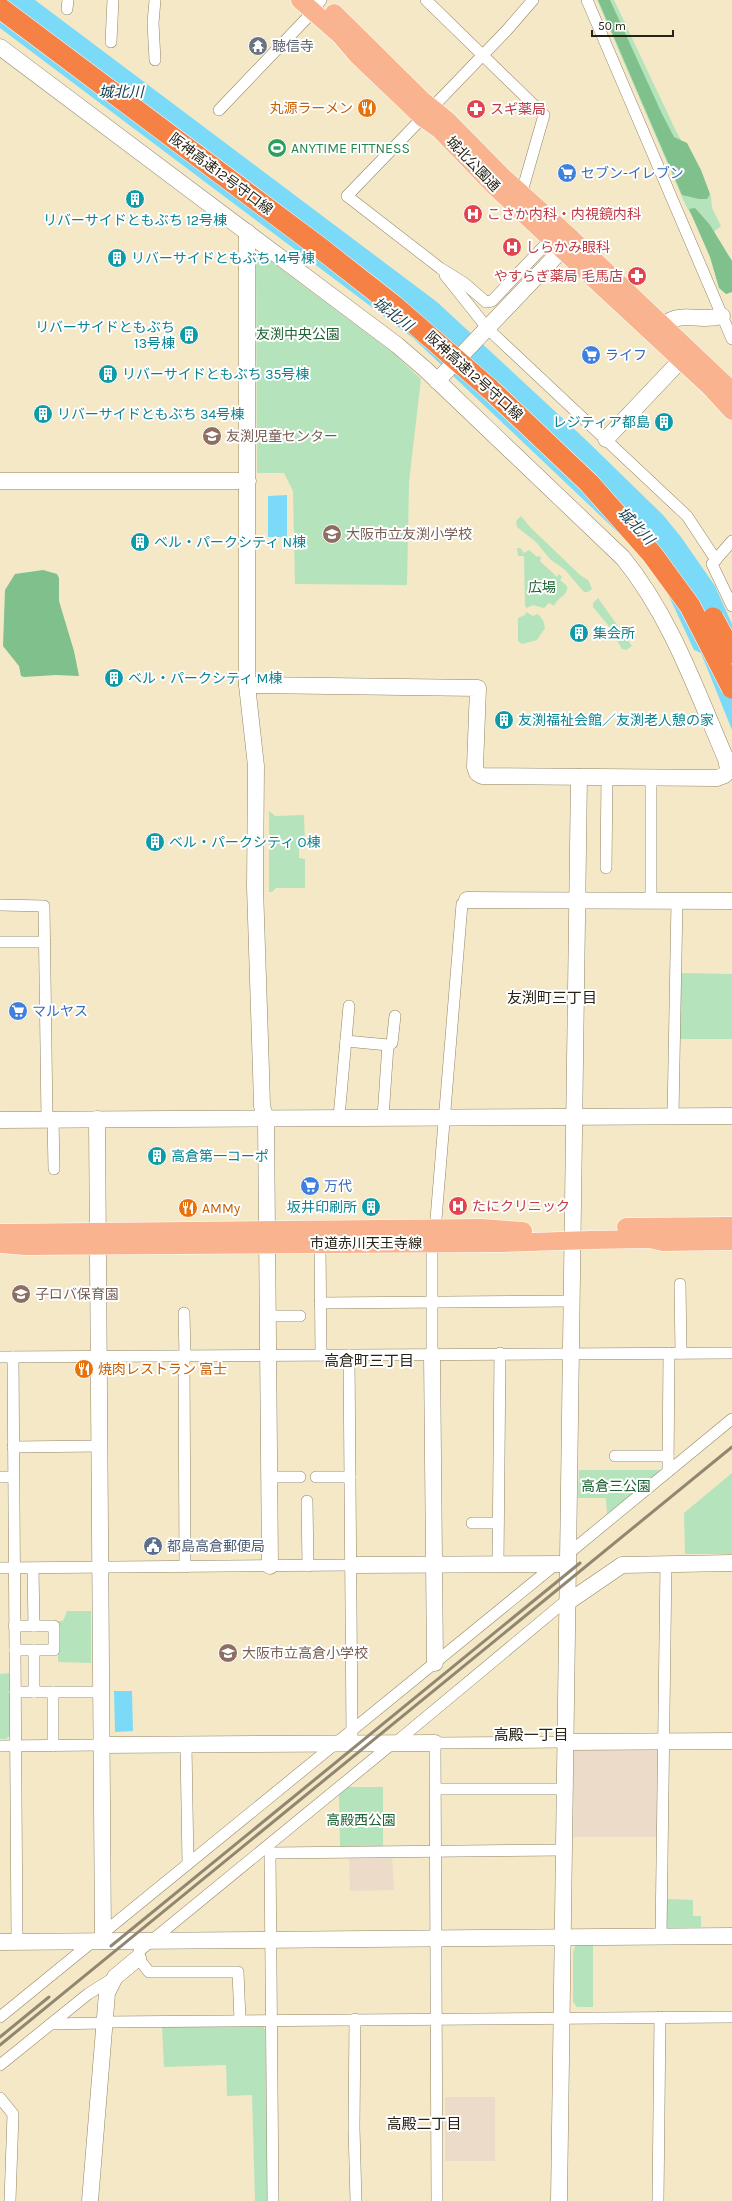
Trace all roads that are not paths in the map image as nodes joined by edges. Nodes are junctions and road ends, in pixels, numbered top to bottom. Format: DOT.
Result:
graph roads {
  1 [pos="13,0"];
  2 [pos="113,0"];
  3 [pos="155,0"];
  4 [pos="426,0"];
  5 [pos="532,0"];
  6 [pos="587,0"];
  7 [pos="315,2"];
  8 [pos="0,8"];
  9 [pos="111,42"];
  10 [pos="0,47"];
  11 [pos="484,55"];
  12 [pos="155,60"];
  13 [pos="219,110"];
  14 [pos="428,113"];
  15 [pos="521,195"];
  16 [pos="247,232"];
  17 [pos="548,237"];
  18 [pos="567,245"];
  19 [pos="440,268"];
  20 [pos="727,317"];
  21 [pos="657,330"];
  22 [pos="485,332"];
  23 [pos="732,339"];
  24 [pos="680,361"];
  25 [pos="441,378"];
  26 [pos="732,391"];
  27 [pos="732,411"];
  28 [pos="606,439"];
  29 [pos="0,481"];
  30 [pos="248,481"];
  31 [pos="732,541"];
  32 [pos="716,560"];
  33 [pos="732,606"];
  34 [pos="732,653"];
  35 [pos="247,685"];
  36 [pos="732,688"];
  37 [pos="580,777"];
  38 [pos="607,777"];
  39 [pos="651,778"];
  40 [pos="606,868"];
  41 [pos="466,900"];
  42 [pos="578,901"];
  43 [pos="651,901"];
  44 [pos="677,901"];
  45 [pos="732,901"];
  46 [pos="0,905"];
  47 [pos="0,942"];
  48 [pos="45,942"];
  49 [pos="349,1006"];
  50 [pos="395,1016"];
  51 [pos="346,1041"];
  52 [pos="388,1045"];
  53 [pos="444,1116"];
  54 [pos="574,1116"];
  55 [pos="673,1116"];
  56 [pos="732,1116"];
  57 [pos="339,1117"];
  58 [pos="383,1117"];
  59 [pos="266,1118"];
  60 [pos="50,1119"];
  61 [pos="97,1119"];
  62 [pos="0,1120"];
  63 [pos="54,1169"];
  64 [pos="732,1226"];
  65 [pos="0,1233"];
  66 [pos="573,1234"];
  67 [pos="433,1236"];
  68 [pos="267,1237"];
  69 [pos="97,1239"];
  70 [pos="732,1240"];
  71 [pos="0,1244"];
  72 [pos="320,1244"];
  73 [pos="680,1284"];
  74 [pos="572,1300"];
  75 [pos="320,1303"];
  76 [pos="432,1303"];
  77 [pos="184,1313"];
  78 [pos="268,1316"];
  79 [pos="300,1316"];
  80 [pos="571,1352"];
  81 [pos="500,1353"];
  82 [pos="669,1353"];
  83 [pos="681,1353"];
  84 [pos="732,1353"];
  85 [pos="432,1354"];
  86 [pos="268,1355"];
  87 [pos="321,1355"];
  88 [pos="349,1355"];
  89 [pos="98,1356"];
  90 [pos="184,1356"];
  91 [pos="0,1357"];
  92 [pos="13,1357"];
  93 [pos="732,1419"];
  94 [pos="13,1446"];
  95 [pos="99,1446"];
  96 [pos="615,1456"];
  97 [pos="668,1456"];
  98 [pos="668,1472"];
  99 [pos="0,1477"];
  100 [pos="13,1477"];
  101 [pos="269,1477"];
  102 [pos="300,1477"];
  103 [pos="316,1477"];
  104 [pos="350,1477"];
  105 [pos="308,1501"];
  106 [pos="472,1523"];
  107 [pos="498,1523"];
  108 [pos="564,1560"];
  109 [pos="666,1563"];
  110 [pos="732,1563"];
  111 [pos="498,1564"];
  112 [pos="351,1565"];
  113 [pos="434,1565"];
  114 [pos="270,1566"];
  115 [pos="308,1566"];
  116 [pos="185,1567"];
  117 [pos="0,1568"];
  118 [pos="14,1568"];
  119 [pos="33,1568"];
  120 [pos="100,1568"];
  121 [pos="568,1602"];
  122 [pos="14,1626"];
  123 [pos="34,1626"];
  124 [pos="15,1650"];
  125 [pos="34,1650"];
  126 [pos="435,1663"];
  127 [pos="15,1692"];
  128 [pos="34,1692"];
  129 [pos="53,1692"];
  130 [pos="101,1692"];
  131 [pos="352,1737"];
  132 [pos="664,1741"];
  133 [pos="732,1741"];
  134 [pos="566,1742"];
  135 [pos="394,1743"];
  136 [pos="435,1743"];
  137 [pos="336,1744"];
  138 [pos="101,1745"];
  139 [pos="186,1745"];
  140 [pos="0,1746"];
  141 [pos="16,1746"];
  142 [pos="53,1746"];
  143 [pos="436,1789"];
  144 [pos="565,1789"];
  145 [pos="269,1850"];
  146 [pos="436,1850"];
  147 [pos="564,1850"];
  148 [pos="188,1864"];
  149 [pos="732,1936"];
  150 [pos="563,1937"];
  151 [pos="661,1937"];
  152 [pos="437,1938"];
  153 [pos="100,1939"];
  154 [pos="272,1940"];
  155 [pos="152,1941"];
  156 [pos="0,1942"];
  157 [pos="17,1942"];
  158 [pos="138,1958"];
  159 [pos="115,1977"];
  160 [pos="0,2017"];
  161 [pos="660,2017"];
  162 [pos="732,2017"];
  163 [pos="562,2018"];
  164 [pos="355,2019"];
  165 [pos="437,2019"];
  166 [pos="240,2020"];
  167 [pos="272,2020"];
  168 [pos="104,2022"];
  169 [pos="51,2024"];
  170 [pos="0,2065"];
  171 [pos="0,2098"];
  172 [pos="10,2201"];
  173 [pos="90,2201"];
  174 [pos="273,2201"];
  175 [pos="356,2201"];
  176 [pos="437,2201"];
  177 [pos="559,2201"];
  178 [pos="658,2201"];
  1 -- 34 [label="highway, 阪神高速12号守口線, bridge"];
  2 -- 9 [label="street"];
  3 -- 12 [label="street"];
  4 -- 11 [label="street"];
  5 -- 11 [label="street"];
  6 -- 20 [label="street"];
  7 -- 13 [label="street"];
  7 -- 14 [label="main road, 城北公園通"];
  8 -- 36 [label="highway, 阪神高速12号守口線, bridge"];
  10 -- 16 [label="street"];
  11 -- 14 [label="street"];
  11 -- 15 [label="street"];
  14 -- 15 [label="main road, 城北公園通"];
  14 -- 17 [label="main road, 城北公園通"];
  14 -- 19 [label="street"];
  15 -- 18 [label="main road, 城北公園通"];
  16 -- 25 [label="street"];
  16 -- 30 [label="street"];
  17 -- 18 [label="main road, 城北公園通"];
  17 -- 19 [label="street"];
  18 -- 21 [label="main road, 城北公園通"];
  18 -- 22 [label="street"];
  19 -- 22 [label="street"];
  20 -- 21 [label="street"];
  20 -- 23 [label="street"];
  21 -- 24 [label="main road, 城北公園通"];
  21 -- 26 [label="main road, 城北公園通"];
  22 -- 25 [label="street"];
  22 -- 28 [label="street"];
  24 -- 27 [label="main road, 城北公園通"];
  24 -- 28 [label="street"];
  25 -- 39 [label="street"];
  28 -- 32 [label="street"];
  29 -- 30 [label="street"];
  30 -- 35 [label="street"];
  31 -- 32 [label="street"];
  32 -- 33 [label="street"];
  35 -- 37 [label="street"];
  35 -- 59 [label="street"];
  37 -- 38 [label="street"];
  37 -- 42 [label="street"];
  38 -- 39 [label="street"];
  38 -- 40 [label="street"];
  39 -- 43 [label="street"];
  41 -- 42 [label="street"];
  41 -- 53 [label="street"];
  42 -- 43 [label="street"];
  42 -- 54 [label="street"];
  43 -- 44 [label="street"];
  44 -- 45 [label="street"];
  44 -- 55 [label="street"];
  46 -- 48 [label="street"];
  47 -- 48 [label="street"];
  48 -- 60 [label="street"];
  49 -- 51 [label="street"];
  50 -- 52 [label="street"];
  51 -- 52 [label="street"];
  51 -- 57 [label="street"];
  52 -- 58 [label="street"];
  53 -- 54 [label="street"];
  53 -- 58 [label="street"];
  53 -- 67 [label="street"];
  54 -- 55 [label="street"];
  54 -- 66 [label="street"];
  55 -- 56 [label="street"];
  57 -- 58 [label="street"];
  57 -- 59 [label="street"];
  59 -- 61 [label="street"];
  59 -- 68 [label="street"];
  60 -- 61 [label="street"];
  60 -- 62 [label="street"];
  60 -- 63 [label="street"];
  61 -- 69 [label="street"];
  64 -- 66 [label="main road, 市道赤川天王寺線"];
  65 -- 69 [label="main road, 市道赤川天王寺線"];
  66 -- 67 [label="main road, 市道赤川天王寺線"];
  66 -- 70 [label="main road, 市道赤川天王寺線"];
  66 -- 74 [label="street"];
  67 -- 68 [label="main road, 市道赤川天王寺線"];
  67 -- 72 [label="main road, 市道赤川天王寺線"];
  67 -- 76 [label="street"];
  68 -- 69 [label="main road, 市道赤川天王寺線"];
  68 -- 72 [label="main road, 市道赤川天王寺線"];
  68 -- 78 [label="street"];
  69 -- 71 [label="main road, 市道赤川天王寺線"];
  69 -- 89 [label="street"];
  72 -- 75 [label="street"];
  73 -- 83 [label="street"];
  74 -- 76 [label="street"];
  74 -- 80 [label="street"];
  75 -- 76 [label="street"];
  75 -- 87 [label="street"];
  76 -- 85 [label="street"];
  77 -- 90 [label="street"];
  78 -- 79 [label="street"];
  78 -- 86 [label="street"];
  80 -- 81 [label="street"];
  80 -- 82 [label="street"];
  80 -- 108 [label="street"];
  81 -- 85 [label="street"];
  81 -- 107 [label="street"];
  82 -- 83 [label="street"];
  82 -- 97 [label="street"];
  83 -- 84 [label="street"];
  85 -- 88 [label="street"];
  85 -- 113 [label="street"];
  86 -- 87 [label="street"];
  86 -- 90 [label="street"];
  86 -- 101 [label="street"];
  87 -- 88 [label="street"];
  88 -- 104 [label="street"];
  89 -- 90 [label="street"];
  89 -- 92 [label="street"];
  89 -- 95 [label="street"];
  90 -- 116 [label="street"];
  91 -- 92 [label="street"];
  92 -- 94 [label="street"];
  93 -- 98 [label="street"];
  94 -- 95 [label="street"];
  94 -- 100 [label="street"];
  95 -- 120 [label="street"];
  96 -- 97 [label="street"];
  97 -- 98 [label="street"];
  98 -- 108 [label="street"];
  99 -- 100 [label="street"];
  100 -- 118 [label="street"];
  101 -- 102 [label="street"];
  101 -- 114 [label="street"];
  103 -- 104 [label="street"];
  104 -- 112 [label="street"];
  105 -- 115 [label="street"];
  106 -- 107 [label="street"];
  107 -- 111 [label="street"];
  108 -- 111 [label="street"];
  108 -- 121 [label="street"];
  108 -- 126 [label="street"];
  109 -- 110 [label="street"];
  109 -- 121 [label="street"];
  109 -- 132 [label="street"];
  111 -- 113 [label="street"];
  112 -- 113 [label="street"];
  112 -- 115 [label="street"];
  112 -- 131 [label="street"];
  113 -- 126 [label="street"];
  114 -- 115 [label="street"];
  114 -- 116 [label="street"];
  116 -- 120 [label="street"];
  117 -- 118 [label="street"];
  118 -- 119 [label="street"];
  118 -- 122 [label="street"];
  119 -- 120 [label="street"];
  119 -- 123 [label="street"];
  120 -- 130 [label="street"];
  121 -- 134 [label="street"];
  121 -- 135 [label="street"];
  122 -- 123 [label="street"];
  122 -- 124 [label="street"];
  123 -- 125 [label="street"];
  124 -- 125 [label="street"];
  124 -- 127 [label="street"];
  125 -- 128 [label="street"];
  126 -- 131 [label="street"];
  127 -- 128 [label="street"];
  127 -- 141 [label="street"];
  128 -- 129 [label="street"];
  129 -- 130 [label="street"];
  129 -- 142 [label="street"];
  130 -- 138 [label="street"];
  131 -- 135 [label="street"];
  131 -- 137 [label="street"];
  132 -- 133 [label="street"];
  132 -- 134 [label="street"];
  132 -- 151 [label="street"];
  134 -- 136 [label="street"];
  134 -- 144 [label="street"];
  135 -- 136 [label="street"];
  135 -- 145 [label="street"];
  136 -- 143 [label="street"];
  137 -- 139 [label="street"];
  137 -- 148 [label="street"];
  138 -- 139 [label="street"];
  138 -- 142 [label="street"];
  138 -- 153 [label="street"];
  139 -- 148 [label="street"];
  140 -- 141 [label="street"];
  141 -- 142 [label="street"];
  141 -- 157 [label="street"];
  143 -- 144 [label="street"];
  143 -- 146 [label="street"];
  144 -- 147 [label="street"];
  145 -- 146 [label="street"];
  145 -- 154 [label="street"];
  145 -- 155 [label="street"];
  146 -- 147 [label="street"];
  146 -- 152 [label="street"];
  147 -- 150 [label="street"];
  148 -- 153 [label="street"];
  149 -- 151 [label="street"];
  150 -- 151 [label="street"];
  150 -- 152 [label="street"];
  150 -- 163 [label="street"];
  152 -- 154 [label="street"];
  152 -- 165 [label="street"];
  153 -- 155 [label="street"];
  153 -- 157 [label="street"];
  153 -- 160 [label="street"];
  154 -- 155 [label="street"];
  154 -- 167 [label="street"];
  155 -- 158 [label="street"];
  156 -- 157 [label="street"];
  158 -- 159 [label="street"];
  158 -- 166 [label="street"];
  159 -- 168 [label="street"];
  159 -- 169 [label="street"];
  161 -- 162 [label="street"];
  161 -- 163 [label="street"];
  161 -- 178 [label="street"];
  163 -- 165 [label="street"];
  163 -- 177 [label="street"];
  164 -- 165 [label="street"];
  164 -- 167 [label="street"];
  164 -- 175 [label="street"];
  165 -- 176 [label="street"];
  166 -- 167 [label="street"];
  166 -- 168 [label="street"];
  167 -- 174 [label="street"];
  168 -- 169 [label="street"];
  168 -- 173 [label="street"];
  169 -- 170 [label="street"];
  171 -- 172 [label="street"];
}
